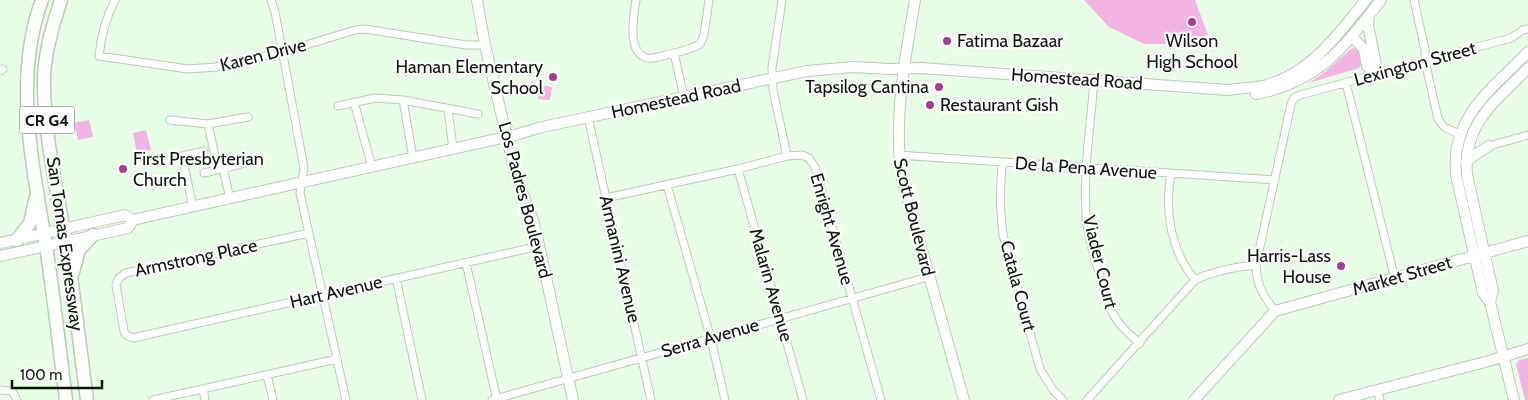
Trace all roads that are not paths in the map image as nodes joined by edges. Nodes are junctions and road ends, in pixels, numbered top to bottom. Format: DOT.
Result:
graph roads {
  1 [pos="42,0"];
  2 [pos="61,0"];
  3 [pos="116,0"];
  4 [pos="271,0"];
  5 [pos="477,0"];
  6 [pos="636,0"];
  7 [pos="710,0"];
  8 [pos="782,0"];
  9 [pos="915,0"];
  10 [pos="1366,0"];
  11 [pos="1381,0"];
  12 [pos="1414,0"];
  13 [pos="1368,16"];
  14 [pos="1345,26"];
  15 [pos="1528,29"];
  16 [pos="1354,34"];
  17 [pos="485,45"];
  18 [pos="1372,47"];
  19 [pos="283,52"];
  20 [pos="1528,52"];
  21 [pos="674,53"];
  22 [pos="1425,61"];
  23 [pos="904,68"];
  24 [pos="1528,68"];
  25 [pos="1378,75"];
  26 [pos="772,78"];
  27 [pos="1094,80"];
  28 [pos="1346,83"];
  29 [pos="1228,90"];
  30 [pos="684,97"];
  31 [pos="403,100"];
  32 [pos="354,102"];
  33 [pos="338,106"];
  34 [pos="448,109"];
  35 [pos="478,114"];
  36 [pos="248,117"];
  37 [pos="588,117"];
  38 [pos="170,120"];
  39 [pos="208,124"];
  40 [pos="1459,134"];
  41 [pos="1528,136"];
  42 [pos="506,137"];
  43 [pos="1489,146"];
  44 [pos="453,149"];
  45 [pos="204,151"];
  46 [pos="898,155"];
  47 [pos="787,156"];
  48 [pos="413,158"];
  49 [pos="258,160"];
  50 [pos="1002,162"];
  51 [pos="1466,162"];
  52 [pos="372,167"];
  53 [pos="223,168"];
  54 [pos="1086,168"];
  55 [pos="738,169"];
  56 [pos="204,173"];
  57 [pos="1170,174"];
  58 [pos="1275,180"];
  59 [pos="303,182"];
  60 [pos="667,185"];
  61 [pos="38,192"];
  62 [pos="606,198"];
  63 [pos="230,199"];
  64 [pos="193,207"];
  65 [pos="133,220"];
  66 [pos="309,234"];
  67 [pos="64,235"];
  68 [pos="93,235"];
  69 [pos="16,240"];
  70 [pos="45,240"];
  71 [pos="1528,241"];
  72 [pos="0,243"];
  73 [pos="540,246"];
  74 [pos="1484,253"];
  75 [pos="0,256"];
  76 [pos="1474,256"];
  77 [pos="466,263"];
  78 [pos="1256,264"];
  79 [pos="928,277"];
  80 [pos="396,278"];
  81 [pos="1395,279"];
  82 [pos="1195,280"];
  83 [pos="71,281"];
  84 [pos="322,295"];
  85 [pos="852,298"];
  86 [pos="1490,302"];
  87 [pos="1275,311"];
  88 [pos="780,318"];
  89 [pos="133,338"];
  90 [pos="711,339"];
  91 [pos="1140,343"];
  92 [pos="1528,349"];
  93 [pos="1503,356"];
  94 [pos="642,358"];
  95 [pos="337,359"];
  96 [pos="267,375"];
  97 [pos="568,378"];
  98 [pos="0,390"];
  99 [pos="202,390"];
  100 [pos="1378,395"];
  101 [pos="17,400"];
  102 [pos="66,400"];
  103 [pos="87,400"];
  104 [pos="153,400"];
  105 [pos="205,400"];
  106 [pos="273,400"];
  107 [pos="346,400"];
  108 [pos="422,400"];
  109 [pos="496,400"];
  110 [pos="573,400"];
  111 [pos="651,400"];
  112 [pos="725,400"];
  113 [pos="803,400"];
  114 [pos="881,400"];
  115 [pos="964,400"];
  116 [pos="1064,400"];
  117 [pos="1087,400"];
  118 [pos="1194,400"];
  119 [pos="1340,400"];
  120 [pos="1514,400"];
  1 -- 61 [label="highway, San Tomas Expressway / CR G4"];
  2 -- 67 [label="highway, San Tomas Expressway / CR G4"];
  3 -- 19 [label="street, Karen Drive"];
  4 -- 19 [label="street"];
  5 -- 17 [label="main road, Los Padres Boulevard"];
  6 -- 21 [label="street"];
  7 -- 21 [label="street"];
  8 -- 26 [label="street"];
  9 -- 23 [label="main road, Scott Boulevard"];
  10 -- 14 [label="main road, Homestead Road"];
  11 -- 13 [label="main road, Homestead Road"];
  12 -- 22 [label="street"];
  13 -- 16 [label="main road, Homestead Road"];
  13 -- 18 [label="main road"];
  14 -- 16 [label="main road"];
  14 -- 29 [label="main road, Homestead Road"];
  15 -- 22 [label="street, Lexington Street"];
  16 -- 18 [label="main road"];
  16 -- 25 [label="main road"];
  16 -- 29 [label="main road, Homestead Road"];
  17 -- 19 [label="street, Karen Drive"];
  17 -- 42 [label="main road, Los Padres Boulevard"];
  18 -- 25 [label="main road"];
  19 -- 59 [label="street"];
  20 -- 40 [label="main road"];
  21 -- 30 [label="street"];
  22 -- 25 [label="street, Lexington Street"];
  22 -- 40 [label="street"];
  23 -- 26 [label="main road, Homestead Road"];
  23 -- 27 [label="main road, Homestead Road"];
  23 -- 46 [label="main road, Scott Boulevard"];
  24 -- 51 [label="main road"];
  25 -- 28 [label="street, Lexington Street"];
  26 -- 30 [label="main road, Homestead Road"];
  26 -- 47 [label="street"];
  27 -- 29 [label="main road, Homestead Road"];
  27 -- 54 [label="street, Viader Court"];
  28 -- 58 [label="street, Lexington Street"];
  28 -- 81 [label="street"];
  30 -- 37 [label="main road, Homestead Road"];
  31 -- 32 [label="street"];
  31 -- 34 [label="street"];
  31 -- 48 [label="street"];
  32 -- 33 [label="street"];
  32 -- 52 [label="street"];
  34 -- 35 [label="street"];
  34 -- 44 [label="street"];
  36 -- 39 [label="street"];
  37 -- 42 [label="main road, Homestead Road"];
  37 -- 62 [label="street, Armanini Avenue"];
  38 -- 39 [label="street"];
  39 -- 53 [label="street"];
  40 -- 76 [label="main road"];
  41 -- 43 [label="street"];
  42 -- 44 [label="main road, Homestead Road"];
  42 -- 73 [label="main road, Los Padres Boulevard"];
  43 -- 51 [label="main road"];
  44 -- 48 [label="main road, Homestead Road"];
  45 -- 64 [label="street"];
  46 -- 50 [label="street, De la Pena Avenue"];
  46 -- 79 [label="main road, Scott Boulevard"];
  47 -- 55 [label="street"];
  47 -- 85 [label="street, Enright Avenue"];
  48 -- 52 [label="main road, Homestead Road"];
  49 -- 53 [label="street"];
  50 -- 54 [label="street, De la Pena Avenue"];
  50 -- 116 [label="street, Catala Court"];
  51 -- 74 [label="main road"];
  52 -- 59 [label="main road, Homestead Road"];
  53 -- 56 [label="street"];
  53 -- 63 [label="street"];
  54 -- 57 [label="street, De la Pena Avenue"];
  54 -- 91 [label="street, Viader Court"];
  55 -- 60 [label="street"];
  55 -- 88 [label="street, Malarin Avenue"];
  57 -- 58 [label="street, De la Pena Avenue"];
  57 -- 82 [label="street"];
  58 -- 78 [label="street"];
  59 -- 63 [label="main road, Homestead Road"];
  59 -- 66 [label="street"];
  60 -- 62 [label="street"];
  60 -- 90 [label="street"];
  61 -- 69 [label="highway"];
  61 -- 70 [label="highway, San Tomas Expressway / CR G4"];
  62 -- 94 [label="street, Armanini Avenue"];
  63 -- 64 [label="main road, Homestead Road"];
  64 -- 65 [label="main road, Homestead Road"];
  65 -- 67 [label="main road, Homestead Road"];
  65 -- 68 [label="main road, Homestead Road"];
  66 -- 84 [label="street"];
  66 -- 89 [label="street, Armstrong Place"];
  67 -- 68 [label="main road, Homestead Road"];
  67 -- 70 [label="main road, Homestead Road"];
  67 -- 83 [label="highway, San Tomas Expressway / CR G4"];
  68 -- 83 [label="highway"];
  69 -- 70 [label="main road, Homestead Road"];
  69 -- 72 [label="main road, Homestead Road"];
  70 -- 75 [label="main road, Homestead Road"];
  70 -- 102 [label="highway, San Tomas Expressway / CR G4"];
  71 -- 74 [label="main road, Market Street"];
  73 -- 77 [label="street, Hart Avenue"];
  73 -- 97 [label="main road, Los Padres Boulevard"];
  74 -- 76 [label="main road, Market Street"];
  74 -- 86 [label="main road"];
  76 -- 81 [label="main road, Market Street"];
  76 -- 86 [label="main road"];
  77 -- 80 [label="street, Hart Avenue"];
  77 -- 109 [label="street"];
  78 -- 82 [label="street"];
  78 -- 87 [label="street"];
  79 -- 85 [label="street, Serra Avenue"];
  79 -- 115 [label="main road, Scott Boulevard"];
  80 -- 84 [label="street, Hart Avenue"];
  80 -- 108 [label="street"];
  81 -- 87 [label="main road, Market Street"];
  82 -- 91 [label="street"];
  83 -- 103 [label="highway, San Tomas Expressway / CR G4"];
  84 -- 89 [label="street, Hart Avenue"];
  84 -- 95 [label="street"];
  85 -- 88 [label="street, Serra Avenue"];
  85 -- 114 [label="street, Enright Avenue"];
  86 -- 93 [label="main road"];
  87 -- 118 [label="main road"];
  88 -- 90 [label="street, Serra Avenue"];
  88 -- 113 [label="street, Malarin Avenue"];
  90 -- 94 [label="street, Serra Avenue"];
  90 -- 112 [label="street"];
  91 -- 117 [label="street"];
  92 -- 93 [label="main road"];
  93 -- 100 [label="main road"];
  93 -- 120 [label="main road"];
  94 -- 97 [label="street, Serra Avenue"];
  94 -- 111 [label="street, Armanini Avenue"];
  95 -- 96 [label="street"];
  95 -- 107 [label="street"];
  96 -- 99 [label="street"];
  96 -- 106 [label="street"];
  97 -- 109 [label="street, Serra Avenue"];
  97 -- 110 [label="main road, Los Padres Boulevard"];
  98 -- 101 [label="street"];
  99 -- 104 [label="street"];
  99 -- 105 [label="street"];
  100 -- 119 [label="main road"];
}
